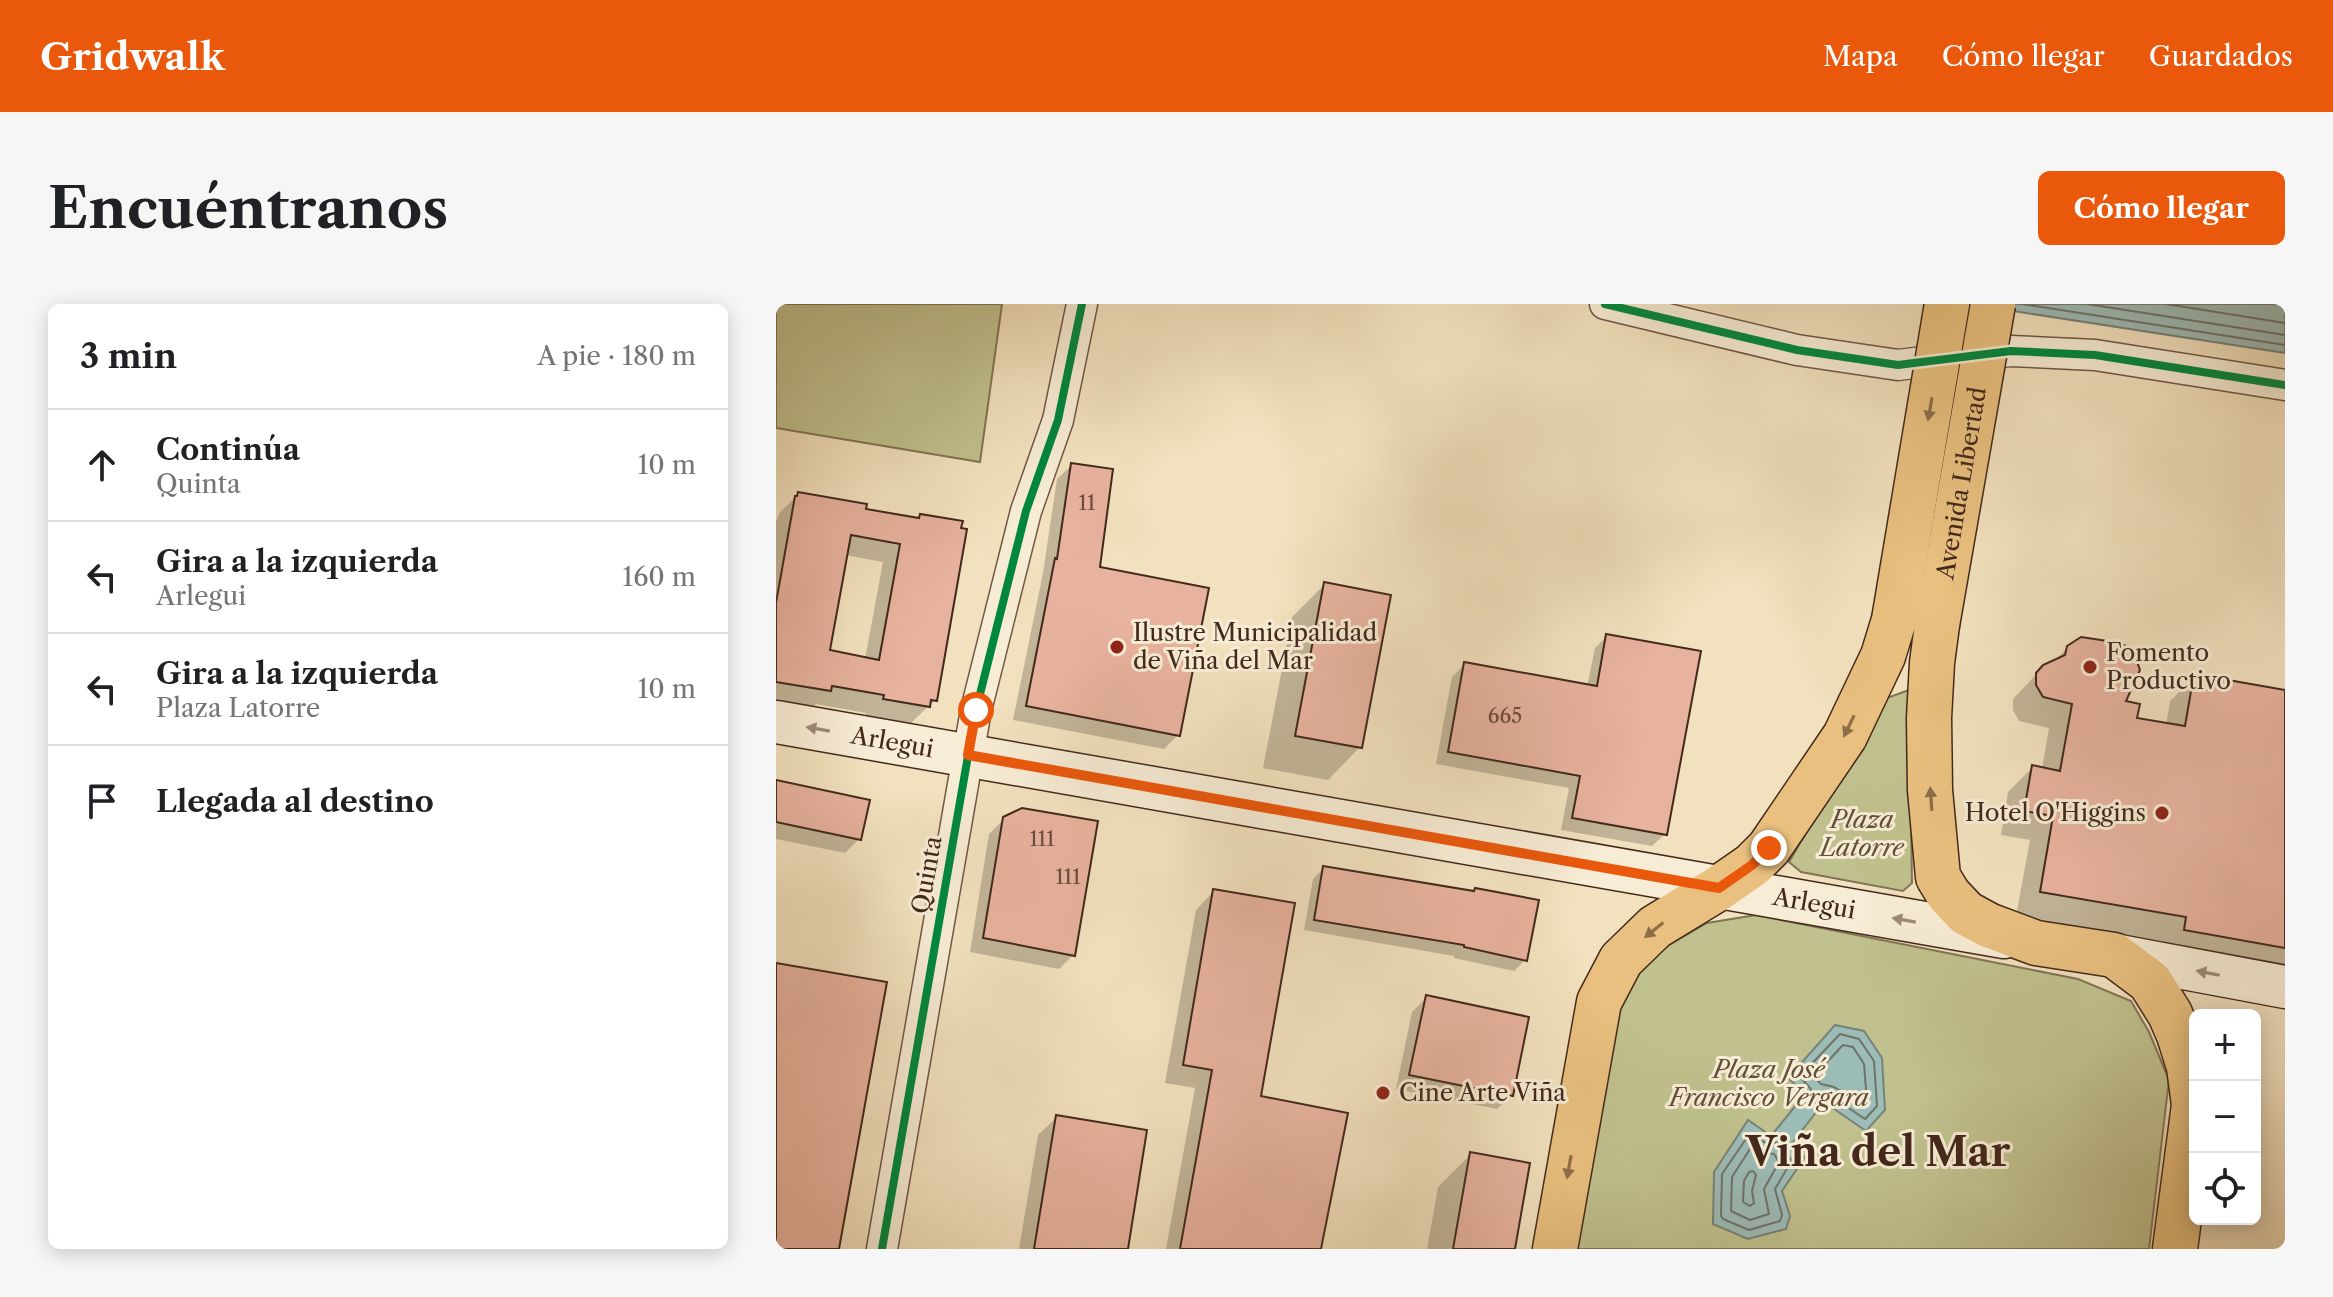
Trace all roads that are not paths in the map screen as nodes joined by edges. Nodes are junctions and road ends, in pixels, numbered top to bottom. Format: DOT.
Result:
graph roads {
  1 [pos="1082,304"];
  2 [pos="1605,304"];
  3 [pos="1947,304"];
  4 [pos="1993,304"];
  5 [pos="2285,385"];
  6 [pos="776,722"];
  7 [pos="968,755"];
  8 [pos="1719,888"];
  9 [pos="2036,943"];
  10 [pos="2114,955"];
  11 [pos="2285,987"];
  12 [pos="882,1249"];
  13 [pos="1555,1249"];
  14 [pos="2175,1249"];
  1 -- 7 [label="street, Quinta"];
  2 -- 5 [label="street"];
  3 -- 8 [label="main road, Avenida Libertad, one-way, bridge"];
  9 -- 4 [label="main road, Avenida Libertad, one-way, bridge"];
  7 -- 6 [label="main road, Arlegui, one-way"];
  7 -- 8 [label="main road, Arlegui"];
  7 -- 12 [label="street, Quinta"];
  9 -- 8 [label="main road, Arlegui, one-way"];
  8 -- 13 [label="main road, one-way"];
  9 -- 10 [label="main road, Arlegui"];
  11 -- 10 [label="main road, Arlegui, one-way"];
  10 -- 14 [label="main road"];
}
